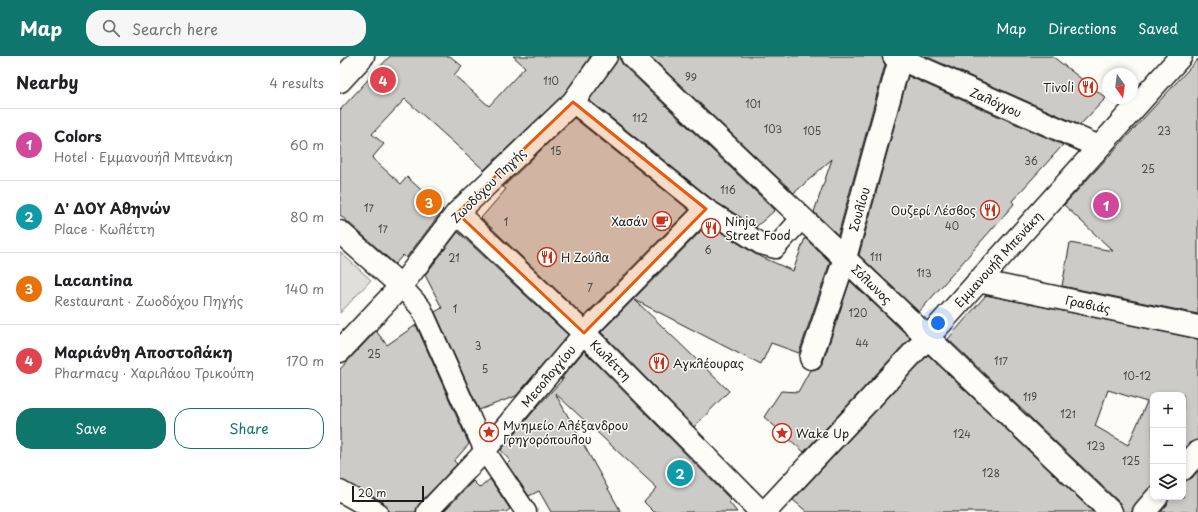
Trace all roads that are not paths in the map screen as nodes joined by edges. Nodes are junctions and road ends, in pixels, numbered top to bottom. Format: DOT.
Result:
graph roads {
  1 [pos="363,56"];
  2 [pos="606,56"];
  3 [pos="632,56"];
  4 [pos="1181,56"];
  5 [pos="897,58"];
  6 [pos="340,81"];
  7 [pos="573,102"];
  8 [pos="1099,147"];
  9 [pos="706,209"];
  10 [pos="457,213"];
  11 [pos="802,218"];
  12 [pos="340,232"];
  13 [pos="845,258"];
  14 [pos="978,281"];
  15 [pos="401,286"];
  16 [pos="1198,327"];
  17 [pos="584,333"];
  18 [pos="927,337"];
  19 [pos="340,351"];
  20 [pos="811,358"];
  21 [pos="485,451"];
  22 [pos="1198,452"];
  23 [pos="1186,466"];
  24 [pos="340,491"];
  25 [pos="1154,500"];
  26 [pos="377,512"];
  27 [pos="427,512"];
  28 [pos="526,512"];
  29 [pos="761,512"];
  30 [pos="765,512"];
  31 [pos="1111,512"];
  32 [pos="1144,512"];
  1 -- 6 [label="street"];
  2 -- 7 [label="street, Ζωοδόχου Πηγής"];
  3 -- 11 [label="street, Σόλωνος"];
  4 -- 8 [label="street, Εμμανουήλ Μπενάκη"];
  5 -- 8 [label="street, Ζαλόγγου"];
  5 -- 13 [label="street, Σουλίου"];
  7 -- 9 [label="street"];
  7 -- 10 [label="street, Ζωοδόχου Πηγής"];
  8 -- 14 [label="street, Εμμανουήλ Μπενάκη"];
  9 -- 11 [label="street"];
  9 -- 17 [label="street, Μεσολογγίου"];
  10 -- 15 [label="street, Ζωοδόχου Πηγής"];
  10 -- 17 [label="street, Κωλέττη"];
  11 -- 13 [label="street, Σόλωνος"];
  12 -- 15 [label="street"];
  13 -- 18 [label="street, Σόλωνος"];
  13 -- 20 [label="street, Σουλίου"];
  14 -- 16 [label="street, Γραβιάς"];
  14 -- 18 [label="street, Εμμανουήλ Μπενάκη"];
  15 -- 19 [label="street, Ζωοδόχου Πηγής"];
  15 -- 21 [label="street"];
  17 -- 21 [label="street, Μεσολογγίου"];
  17 -- 29 [label="street, Κωλέττη"];
  18 -- 30 [label="street, Εμμανουήλ Μπενάκη"];
  18 -- 31 [label="street, Σόλωνος"];
  21 -- 27 [label="street, Μεσολογγίου"];
  21 -- 28 [label="street"];
  22 -- 23 [label="street"];
  24 -- 26 [label="street"];
  25 -- 32 [label="street"];
}
